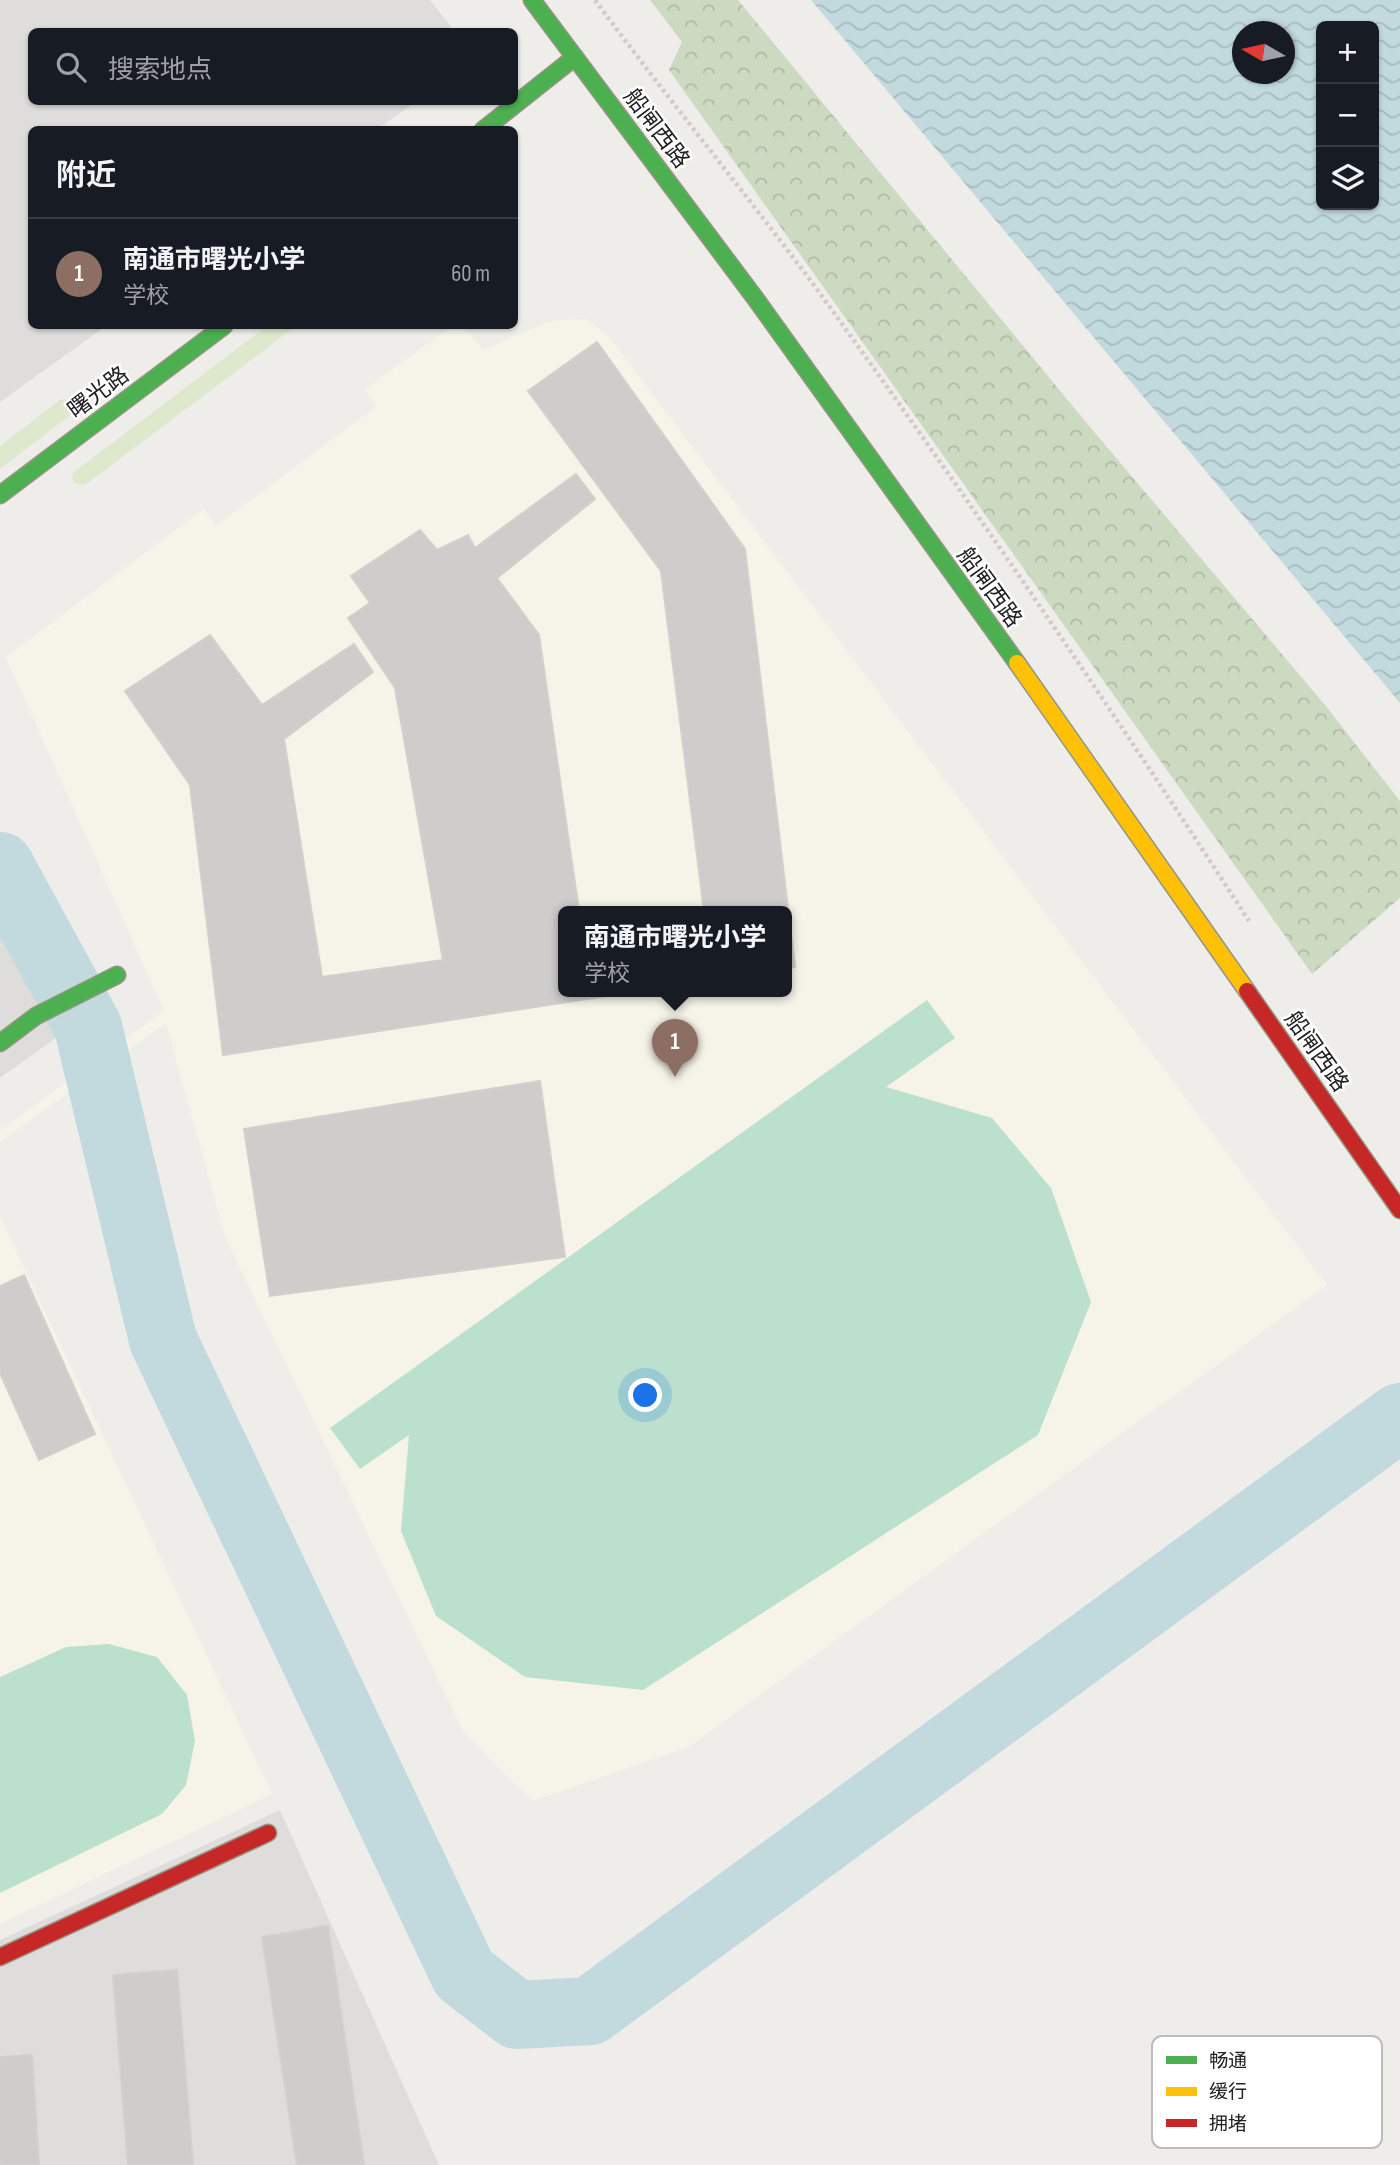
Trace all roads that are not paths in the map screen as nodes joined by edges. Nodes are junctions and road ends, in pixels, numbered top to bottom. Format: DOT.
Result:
graph roads {
  1 [pos="532,0"];
  2 [pos="575,57"];
  3 [pos="518,102"];
  4 [pos="515,105"];
  5 [pos="488,126"];
  6 [pos="220,329"];
  7 [pos="0,495"];
  8 [pos="117,975"];
  9 [pos="0,1043"];
  10 [pos="1400,1210"];
  11 [pos="268,1832"];
  12 [pos="0,1957"];
  1 -- 2 [label="street, 船闸西路"];
  2 -- 3 [label="street"];
  2 -- 10 [label="street, 船闸西路"];
  4 -- 5 [label="street"];
  6 -- 7 [label="street, 曙光路"];
  8 -- 9 [label="street"];
  11 -- 12 [label="street"];
}
